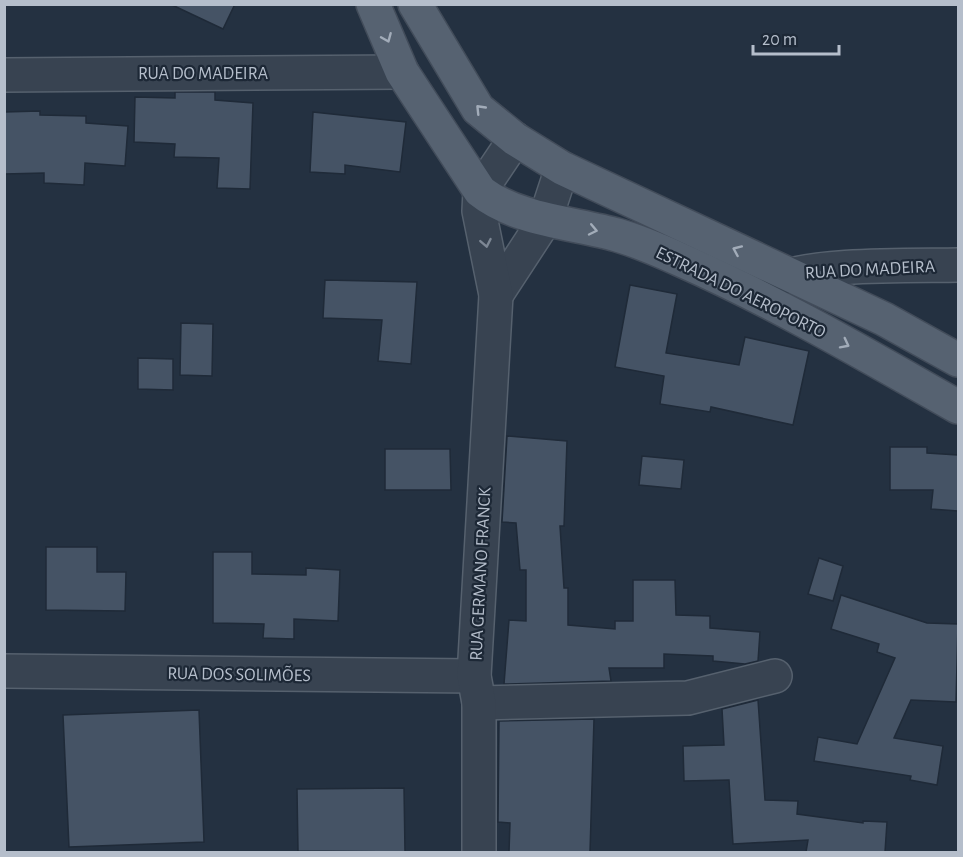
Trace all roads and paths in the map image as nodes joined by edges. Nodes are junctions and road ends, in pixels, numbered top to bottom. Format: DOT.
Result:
graph roads {
  1 [pos="373,4"];
  2 [pos="415,4"];
  3 [pos="402,72"];
  4 [pos="4,75"];
  5 [pos="515,139"];
  6 [pos="562,168"];
  7 [pos="480,190"];
  8 [pos="545,219"];
  9 [pos="958,265"];
  10 [pos="789,274"];
  11 [pos="496,295"];
  12 [pos="750,295"];
  13 [pos="958,360"];
  14 [pos="958,407"];
  15 [pos="4,671"];
  16 [pos="774,676"];
  17 [pos="477,689"];
  18 [pos="479,852"];
  1 -- 3 [label="main road, one-way"];
  5 -- 2 [label="main road, one-way"];
  3 -- 4 [label="street, RUA DO MADEIRA"];
  3 -- 7 [label="main road"];
  5 -- 6 [label="main road"];
  5 -- 7 [label="street"];
  6 -- 8 [label="street, RUA GERMANO FRANCK"];
  10 -- 6 [label="main road, ESTRADA DO AEROPORTO, one-way"];
  7 -- 8 [label="main road, ESTRADA DO AEROPORTO"];
  7 -- 11 [label="street, RUA GERMANO FRANCK, one-way"];
  8 -- 11 [label="street, RUA GERMANO FRANCK"];
  8 -- 12 [label="main road, ESTRADA DO AEROPORTO, one-way"];
  9 -- 10 [label="street, RUA DO MADEIRA"];
  10 -- 12 [label="street, RUA DO MADEIRA"];
  10 -- 13 [label="main road, ESTRADA DO AEROPORTO"];
  11 -- 17 [label="street, RUA GERMANO FRANCK"];
  12 -- 14 [label="main road, ESTRADA DO AEROPORTO, one-way"];
  15 -- 17 [label="street, RUA DOS SOLIMÕES"];
  16 -- 17 [label="street, RUA DOS SOLIMÕES"];
  17 -- 18 [label="street, RUA GERMANO FRANCK"];
}
